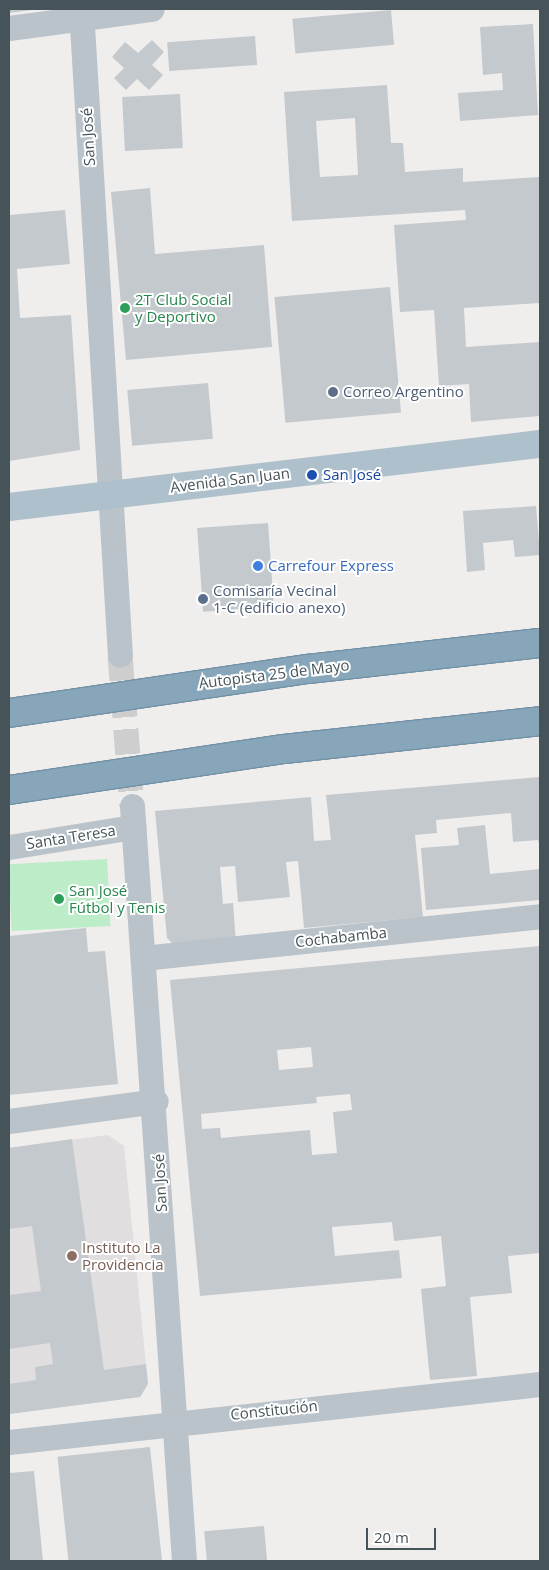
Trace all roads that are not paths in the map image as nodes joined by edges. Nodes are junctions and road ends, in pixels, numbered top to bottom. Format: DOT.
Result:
graph roads {
  1 [pos="152,9"];
  2 [pos="81,13"];
  3 [pos="9,28"];
  4 [pos="540,444"];
  5 [pos="110,494"];
  6 [pos="9,507"];
  7 [pos="540,643"];
  8 [pos="120,655"];
  9 [pos="9,713"];
  10 [pos="540,721"];
  11 [pos="9,790"];
  12 [pos="132,816"];
  13 [pos="9,847"];
  14 [pos="540,916"];
  15 [pos="142,958"];
  16 [pos="156,1101"];
  17 [pos="9,1121"];
  18 [pos="540,1384"];
  19 [pos="174,1420"];
  20 [pos="9,1442"];
  21 [pos="184,1561"];
  1 -- 2 [label="street"];
  2 -- 3 [label="street"];
  2 -- 5 [label="street, San José"];
  4 -- 5 [label="main road, Avenida San Juan"];
  5 -- 6 [label="main road, Avenida San Juan"];
  5 -- 8 [label="street, San José"];
  7 -- 9 [label="highway, Autopista 25 de Mayo, bridge"];
  10 -- 11 [label="highway, bridge"];
  12 -- 13 [label="street, Santa Teresa"];
  12 -- 15 [label="street, San José"];
  14 -- 15 [label="street, Cochabamba"];
  15 -- 16 [label="street, San José"];
  16 -- 17 [label="street"];
  16 -- 19 [label="street, San José"];
  18 -- 19 [label="street, Constitución"];
  19 -- 20 [label="street, Constitución"];
  19 -- 21 [label="street, San José"];
}
